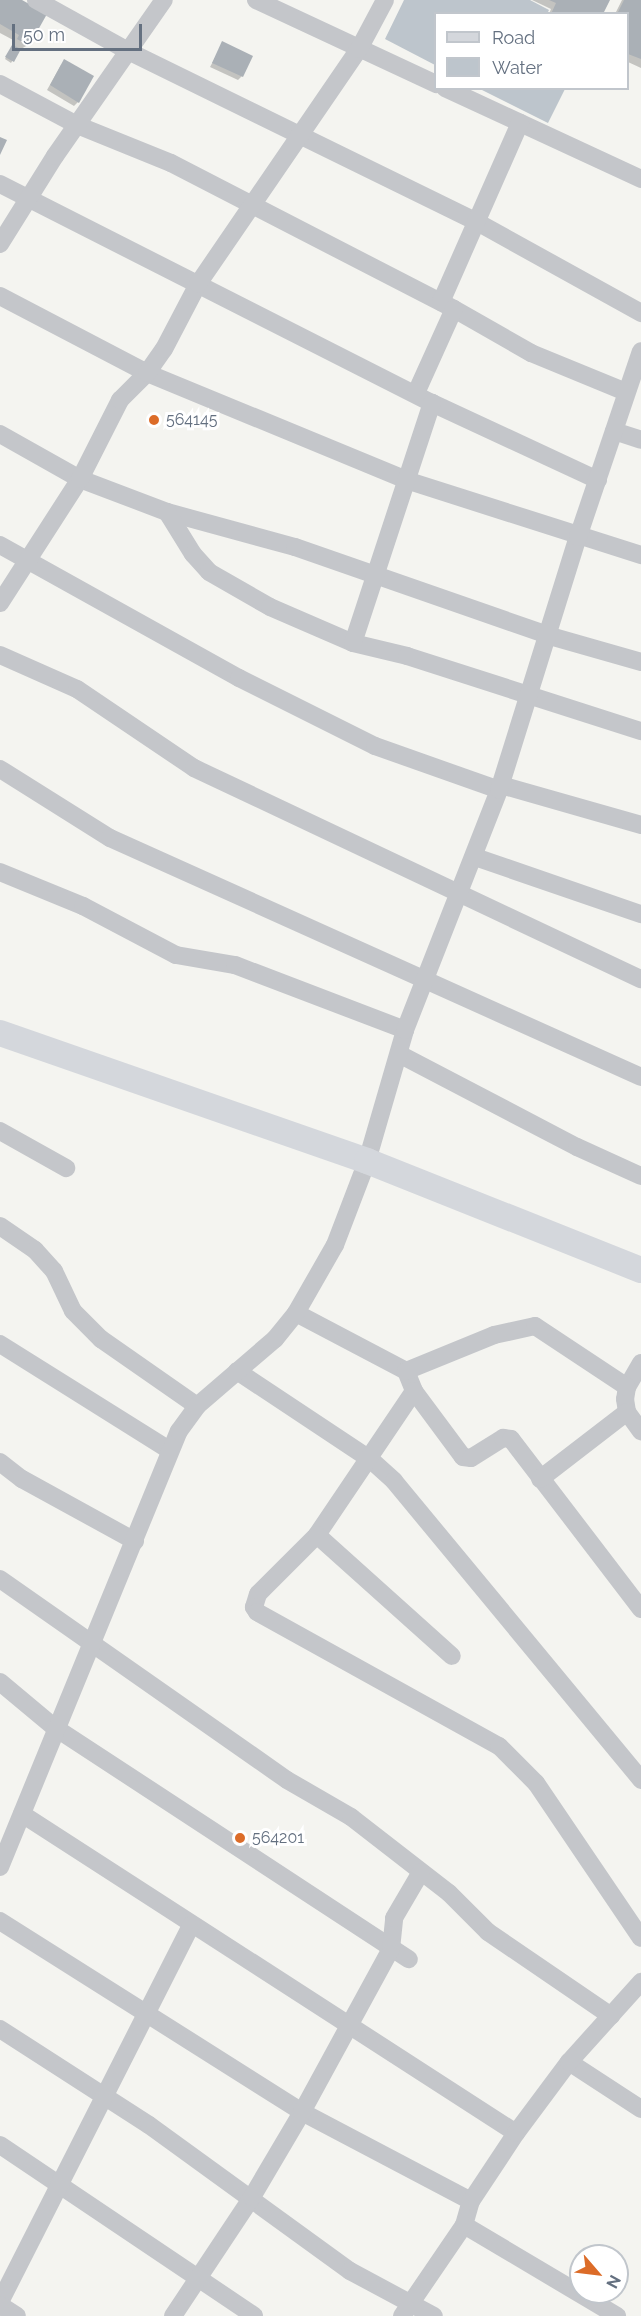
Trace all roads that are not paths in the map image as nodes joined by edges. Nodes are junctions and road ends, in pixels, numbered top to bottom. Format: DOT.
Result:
graph roads {
  1 [pos="36,0"];
  2 [pos="164,0"];
  3 [pos="256,0"];
  4 [pos="386,0"];
  5 [pos="359,49"];
  6 [pos="128,51"];
  7 [pos="0,84"];
  8 [pos="434,84"];
  9 [pos="449,90"];
  10 [pos="520,123"];
  11 [pos="77,126"];
  12 [pos="300,134"];
  13 [pos="641,179"];
  14 [pos="0,184"];
  15 [pos="28,198"];
  16 [pos="253,206"];
  17 [pos="477,222"];
  18 [pos="0,243"];
  19 [pos="198,284"];
  20 [pos="0,296"];
  21 [pos="448,306"];
  22 [pos="641,313"];
  23 [pos="641,351"];
  24 [pos="147,373"];
  25 [pos="626,392"];
  26 [pos="416,393"];
  27 [pos="432,403"];
  28 [pos="614,431"];
  29 [pos="0,434"];
  30 [pos="641,440"];
  31 [pos="80,479"];
  32 [pos="598,480"];
  33 [pos="409,482"];
  34 [pos="167,512"];
  35 [pos="578,537"];
  36 [pos="0,545"];
  37 [pos="641,555"];
  38 [pos="28,560"];
  39 [pos="376,576"];
  40 [pos="0,603"];
  41 [pos="550,636"];
  42 [pos="353,643"];
  43 [pos="0,655"];
  44 [pos="641,662"];
  45 [pos="529,695"];
  46 [pos="641,731"];
  47 [pos="0,769"];
  48 [pos="500,787"];
  49 [pos="641,825"];
  50 [pos="475,857"];
  51 [pos="0,872"];
  52 [pos="460,892"];
  53 [pos="641,914"];
  54 [pos="641,979"];
  55 [pos="426,980"];
  56 [pos="405,1030"];
  57 [pos="1,1036"];
  58 [pos="399,1054"];
  59 [pos="641,1077"];
  60 [pos="0,1131"];
  61 [pos="367,1161"];
  62 [pos="66,1168"];
  63 [pos="641,1176"];
  64 [pos="0,1226"];
  65 [pos="641,1270"];
  66 [pos="296,1314"];
  67 [pos="0,1344"];
  68 [pos="641,1363"];
  69 [pos="237,1371"];
  70 [pos="406,1371"];
  71 [pos="627,1387"];
  72 [pos="414,1391"];
  73 [pos="197,1406"];
  74 [pos="627,1412"];
  75 [pos="641,1431"];
  76 [pos="169,1450"];
  77 [pos="371,1460"];
  78 [pos="0,1462"];
  79 [pos="540,1479"];
  80 [pos="317,1535"];
  81 [pos="135,1541"];
  82 [pos="0,1579"];
  83 [pos="641,1610"];
  84 [pos="93,1643"];
  85 [pos="452,1656"];
  86 [pos="0,1682"];
  87 [pos="54,1727"];
  88 [pos="637,1767"];
  89 [pos="22,1814"];
  90 [pos="0,1867"];
  91 [pos="421,1872"];
  92 [pos="0,1921"];
  93 [pos="191,1925"];
  94 [pos="641,1938"];
  95 [pos="391,1949"];
  96 [pos="409,1959"];
  97 [pos="641,1982"];
  98 [pos="147,2012"];
  99 [pos="611,2016"];
  100 [pos="351,2024"];
  101 [pos="0,2029"];
  102 [pos="564,2069"];
  103 [pos="104,2097"];
  104 [pos="641,2109"];
  105 [pos="302,2112"];
  106 [pos="516,2133"];
  107 [pos="0,2145"];
  108 [pos="60,2183"];
  109 [pos="252,2197"];
  110 [pos="471,2201"];
  111 [pos="464,2225"];
  112 [pos="198,2277"];
  113 [pos="406,2309"];
  114 [pos="6,2310"];
  115 [pos="173,2316"];
  116 [pos="254,2316"];
  117 [pos="434,2316"];
  118 [pos="617,2316"];
  1 -- 6 [label="street"];
  2 -- 6 [label="street"];
  3 -- 5 [label="street"];
  4 -- 5 [label="street"];
  5 -- 8 [label="street"];
  5 -- 12 [label="street"];
  6 -- 11 [label="street"];
  6 -- 12 [label="street"];
  7 -- 11 [label="street"];
  9 -- 10 [label="street"];
  10 -- 13 [label="street"];
  10 -- 17 [label="street"];
  11 -- 15 [label="street"];
  11 -- 16 [label="street"];
  12 -- 16 [label="street"];
  12 -- 17 [label="street"];
  14 -- 15 [label="street"];
  15 -- 18 [label="street"];
  15 -- 19 [label="street"];
  16 -- 19 [label="street"];
  16 -- 21 [label="street"];
  17 -- 21 [label="street"];
  17 -- 22 [label="street"];
  19 -- 24 [label="street"];
  19 -- 26 [label="street"];
  20 -- 24 [label="street"];
  21 -- 25 [label="street"];
  21 -- 26 [label="street"];
  23 -- 25 [label="street"];
  24 -- 31 [label="street"];
  24 -- 33 [label="street"];
  25 -- 28 [label="street"];
  26 -- 27 [label="street"];
  27 -- 32 [label="street"];
  27 -- 33 [label="street"];
  28 -- 30 [label="street"];
  28 -- 32 [label="street"];
  29 -- 31 [label="street"];
  31 -- 34 [label="street"];
  31 -- 38 [label="street"];
  32 -- 35 [label="street"];
  33 -- 35 [label="street"];
  33 -- 39 [label="street"];
  34 -- 39 [label="street"];
  34 -- 42 [label="street"];
  35 -- 37 [label="street"];
  35 -- 41 [label="street"];
  36 -- 38 [label="street"];
  38 -- 40 [label="street"];
  38 -- 48 [label="street"];
  39 -- 41 [label="street"];
  39 -- 42 [label="street"];
  41 -- 44 [label="street"];
  41 -- 45 [label="street"];
  42 -- 45 [label="street"];
  43 -- 52 [label="street"];
  45 -- 46 [label="street"];
  45 -- 48 [label="street"];
  47 -- 55 [label="street"];
  48 -- 49 [label="street"];
  48 -- 50 [label="street"];
  50 -- 52 [label="street"];
  50 -- 53 [label="street"];
  51 -- 56 [label="street"];
  52 -- 54 [label="street"];
  52 -- 55 [label="street"];
  55 -- 56 [label="street"];
  55 -- 59 [label="street"];
  56 -- 58 [label="street"];
  57 -- 61 [label="street"];
  58 -- 61 [label="street"];
  58 -- 63 [label="street"];
  60 -- 62 [label="street"];
  61 -- 65 [label="street"];
  61 -- 66 [label="street"];
  64 -- 73 [label="street"];
  66 -- 69 [label="street"];
  66 -- 70 [label="street"];
  67 -- 76 [label="street"];
  68 -- 71 [label="street"];
  69 -- 73 [label="street"];
  69 -- 77 [label="street"];
  70 -- 71 [label="street"];
  70 -- 72 [label="street"];
  71 -- 74 [label="street"];
  72 -- 77 [label="street"];
  72 -- 79 [label="street"];
  73 -- 76 [label="street"];
  74 -- 75 [label="street"];
  74 -- 79 [label="street"];
  76 -- 81 [label="street"];
  77 -- 80 [label="street"];
  77 -- 88 [label="street"];
  78 -- 81 [label="street"];
  79 -- 83 [label="street"];
  80 -- 85 [label="street"];
  80 -- 94 [label="street"];
  81 -- 84 [label="street"];
  82 -- 84 [label="street"];
  84 -- 87 [label="street"];
  84 -- 91 [label="street"];
  86 -- 87 [label="street"];
  87 -- 89 [label="street"];
  87 -- 95 [label="street"];
  89 -- 90 [label="street"];
  89 -- 93 [label="street"];
  91 -- 95 [label="street"];
  91 -- 99 [label="street"];
  92 -- 98 [label="street"];
  93 -- 98 [label="street"];
  93 -- 100 [label="street"];
  95 -- 96 [label="street"];
  95 -- 100 [label="street"];
  97 -- 99 [label="street"];
  98 -- 103 [label="street"];
  98 -- 105 [label="street"];
  99 -- 102 [label="street"];
  100 -- 105 [label="street"];
  100 -- 106 [label="street"];
  101 -- 103 [label="street"];
  102 -- 104 [label="street"];
  102 -- 106 [label="street"];
  103 -- 108 [label="street"];
  103 -- 109 [label="street"];
  105 -- 109 [label="street"];
  105 -- 110 [label="street"];
  106 -- 110 [label="street"];
  107 -- 108 [label="street"];
  108 -- 112 [label="street"];
  108 -- 114 [label="street"];
  109 -- 112 [label="street"];
  109 -- 113 [label="street"];
  110 -- 111 [label="street"];
  111 -- 113 [label="street"];
  111 -- 118 [label="street"];
  112 -- 115 [label="street"];
  112 -- 116 [label="street"];
  113 -- 117 [label="street"];
}
